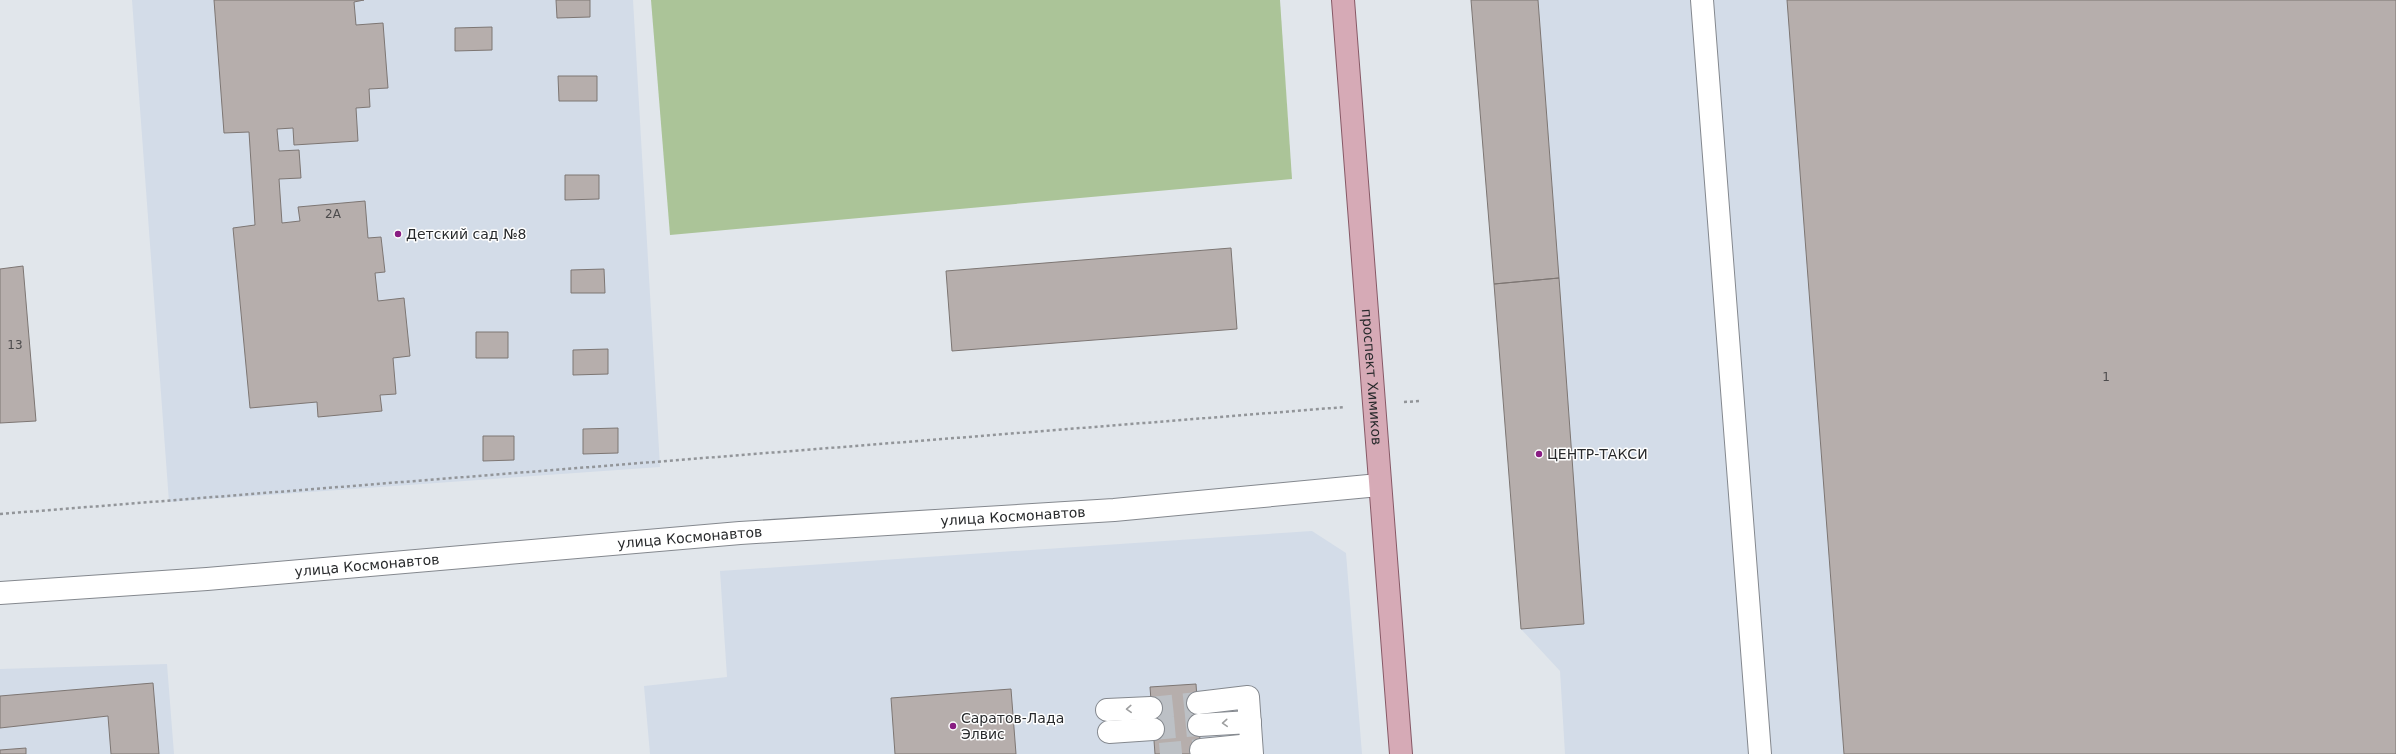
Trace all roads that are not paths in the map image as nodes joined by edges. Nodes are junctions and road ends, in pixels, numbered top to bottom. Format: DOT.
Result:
graph roads {
  1 [pos="1343,0"];
  2 [pos="1702,0"];
  3 [pos="1379,485"];
  4 [pos="0,594"];
  5 [pos="1198,703"];
  6 [pos="1107,710"];
  7 [pos="1250,722"];
  8 [pos="1199,725"];
  9 [pos="1109,732"];
  10 [pos="1201,750"];
  11 [pos="1252,750"];
  12 [pos="1401,754"];
  13 [pos="1760,754"];
  1 -- 3 [label="main road, проспект Химиков"];
  2 -- 13 [label="street"];
  3 -- 4 [label="street, улица Космонавтов"];
  3 -- 12 [label="main road, проспект Химиков"];
  5 -- 7 [label="street"];
  9 -- 6 [label="street, one-way"];
  7 -- 8 [label="street, one-way"];
  7 -- 11 [label="street"];
  10 -- 11 [label="street"];
}
